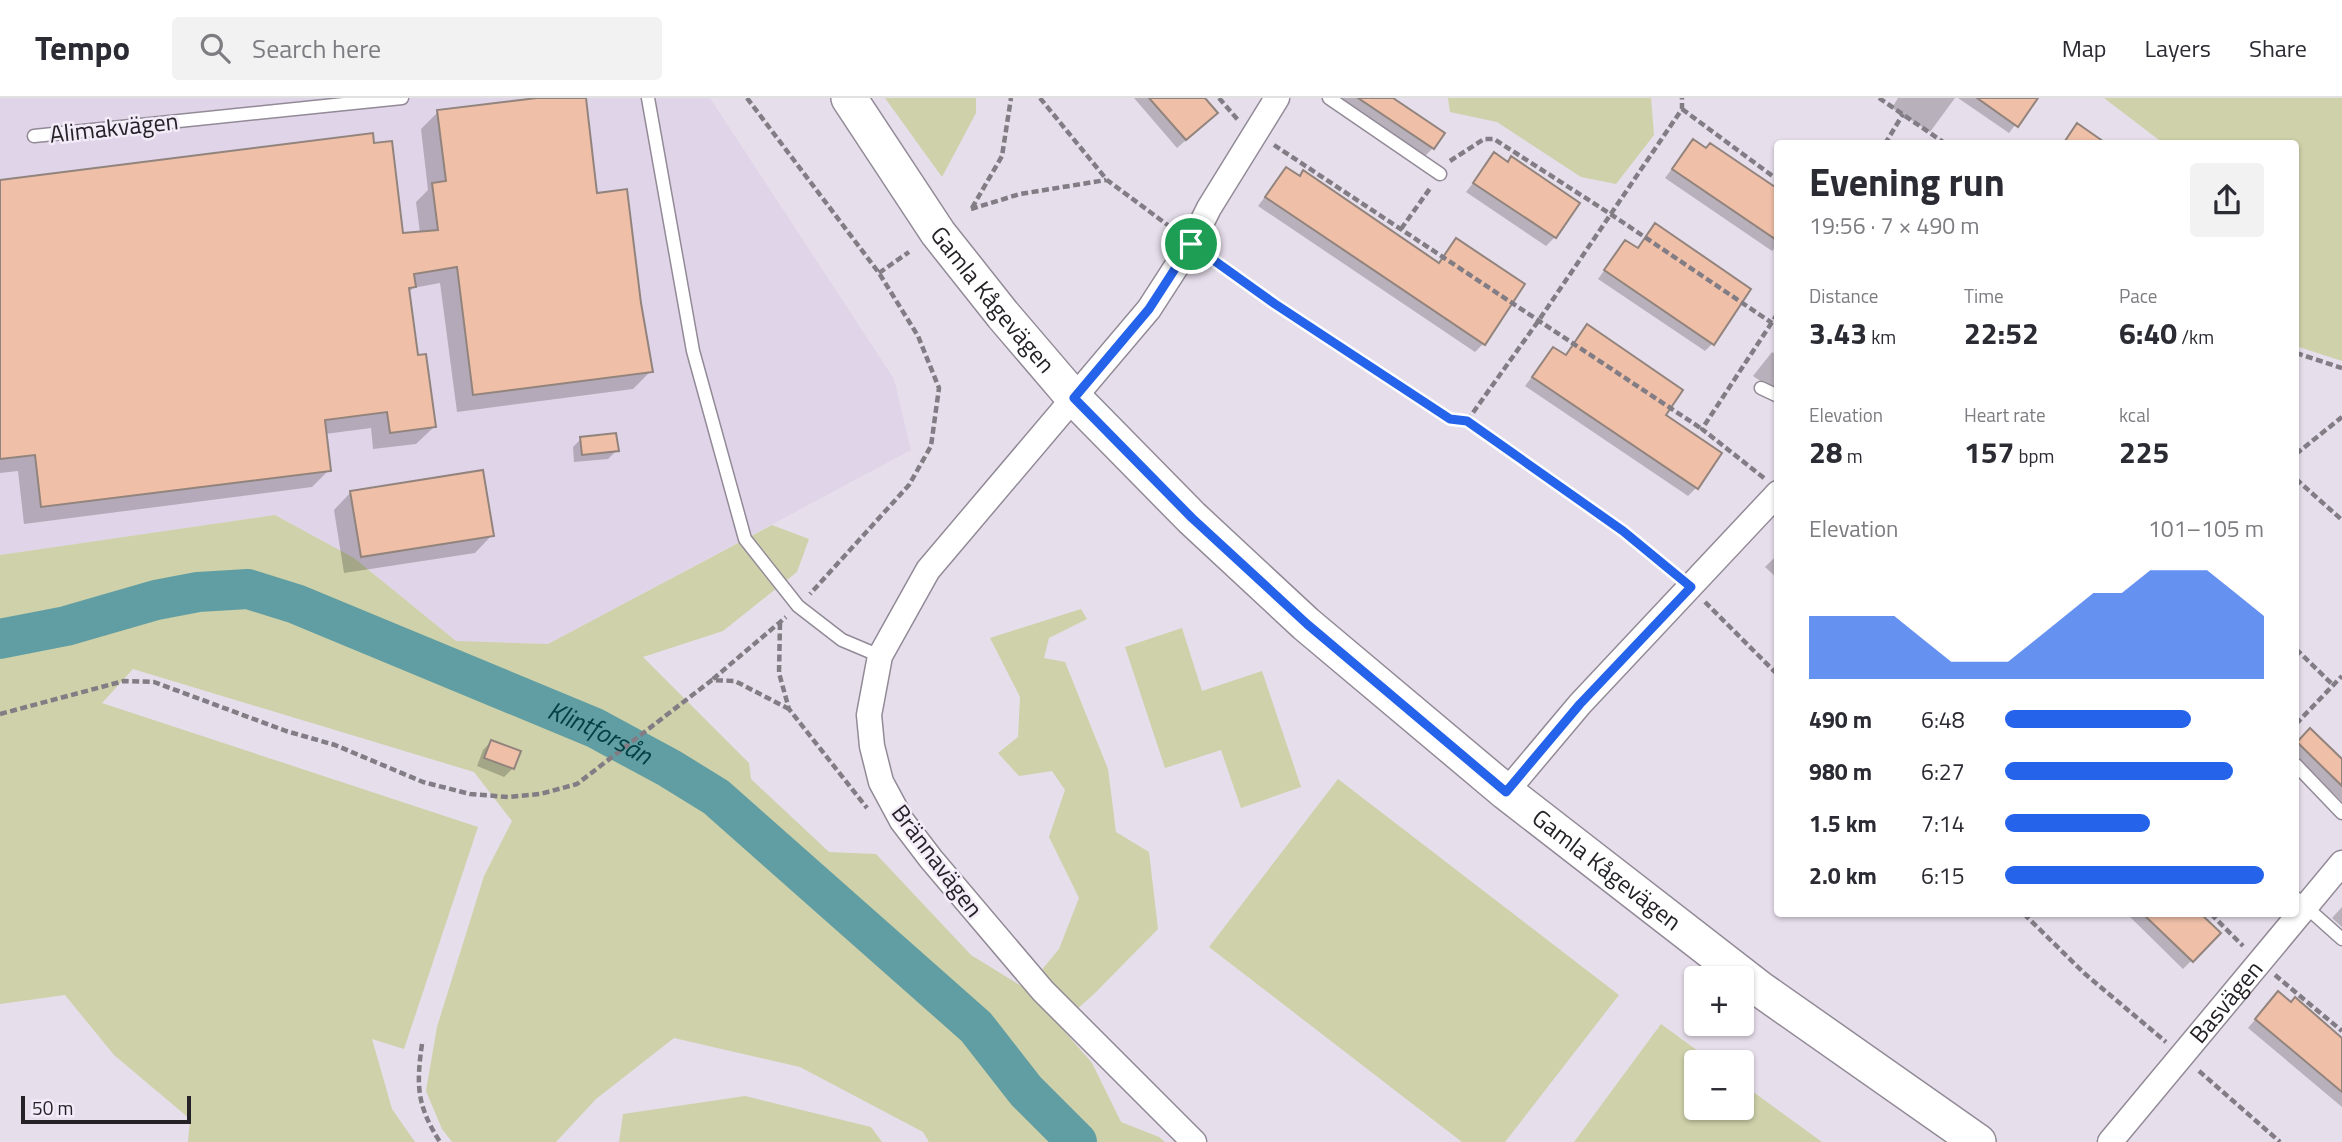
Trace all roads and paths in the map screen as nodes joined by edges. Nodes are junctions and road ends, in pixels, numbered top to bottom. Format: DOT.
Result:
graph roads {
  1 [pos="402,98"];
  2 [pos="648,98"];
  3 [pos="747,98"];
  4 [pos="849,98"];
  5 [pos="1011,98"];
  6 [pos="1040,98"];
  7 [pos="1277,98"];
  8 [pos="1329,98"];
  9 [pos="1682,98"];
  10 [pos="1879,98"];
  11 [pos="1682,109"];
  12 [pos="1903,114"];
  13 [pos="1255,133"];
  14 [pos="34,136"];
  15 [pos="1887,140"];
  16 [pos="1940,140"];
  17 [pos="1440,174"];
  18 [pos="1774,177"];
  19 [pos="1107,180"];
  20 [pos="1612,215"];
  21 [pos="1401,229"];
  22 [pos="1191,244"];
  23 [pos="909,252"];
  24 [pos="879,273"];
  25 [pos="1539,320"];
  26 [pos="1774,320"];
  27 [pos="1772,323"];
  28 [pos="2299,354"];
  29 [pos="2342,368"];
  30 [pos="1761,388"];
  31 [pos="1774,394"];
  32 [pos="1074,398"];
  33 [pos="2342,417"];
  34 [pos="1467,421"];
  35 [pos="1702,429"];
  36 [pos="2299,452"];
  37 [pos="2299,482"];
  38 [pos="1774,488"];
  39 [pos="1774,498"];
  40 [pos="2342,520"];
  41 [pos="1691,587"];
  42 [pos="813,591"];
  43 [pos="2299,652"];
  44 [pos="880,656"];
  45 [pos="1774,671"];
  46 [pos="2342,676"];
  47 [pos="712,680"];
  48 [pos="2333,685"];
  49 [pos="0,714"];
  50 [pos="2299,721"];
  51 [pos="2299,768"];
  52 [pos="1506,792"];
  53 [pos="2342,813"];
  54 [pos="2342,863"];
  55 [pos="2300,903"];
  56 [pos="2027,917"];
  57 [pos="2214,917"];
  58 [pos="2290,917"];
  59 [pos="2342,939"];
  60 [pos="2259,962"];
  61 [pos="2342,1031"];
  62 [pos="422,1044"];
  63 [pos="2181,1056"];
  64 [pos="440,1142"];
  65 [pos="1194,1142"];
  66 [pos="1978,1142"];
  67 [pos="2110,1142"];
  68 [pos="2280,1142"];
  1 -- 14 [label="lane, Alimakvägen"];
  2 -- 44 [label="lane"];
  3 -- 24 [label="path"];
  4 -- 32 [label="street, Gamla Kågevägen"];
  5 -- 19 [label="path"];
  6 -- 19 [label="path"];
  7 -- 13 [label="street, Brännavägen"];
  8 -- 17 [label="lane"];
  9 -- 11 [label="path"];
  10 -- 12 [label="path"];
  11 -- 18 [label="path"];
  11 -- 20 [label="path"];
  12 -- 15 [label="path"];
  12 -- 16 [label="path"];
  13 -- 21 [label="path"];
  13 -- 22 [label="street, Brännavägen"];
  17 -- 20 [label="path"];
  17 -- 21 [label="path"];
  19 -- 22 [label="path"];
  20 -- 25 [label="path"];
  20 -- 27 [label="path"];
  21 -- 25 [label="path"];
  22 -- 32 [label="street, Brännavägen"];
  22 -- 34 [label="path"];
  23 -- 24 [label="path"];
  24 -- 42 [label="path"];
  25 -- 34 [label="path"];
  25 -- 35 [label="path"];
  26 -- 27 [label="path"];
  27 -- 35 [label="path"];
  28 -- 29 [label="path"];
  30 -- 31 [label="lane"];
  32 -- 44 [label="street, Brännavägen"];
  32 -- 52 [label="street, Gamla Kågevägen"];
  33 -- 36 [label="path"];
  34 -- 41 [label="path"];
  35 -- 38 [label="path"];
  37 -- 40 [label="path"];
  39 -- 41 [label="street"];
  41 -- 45 [label="path"];
  41 -- 52 [label="street"];
  43 -- 48 [label="path"];
  44 -- 65 [label="street, Brännavägen"];
  46 -- 48 [label="path"];
  47 -- 47 [label="path"];
  47 -- 49 [label="path"];
  48 -- 50 [label="path"];
  51 -- 53 [label="lane"];
  52 -- 66 [label="street, Gamla Kågevägen"];
  54 -- 55 [label="street, Basvägen"];
  55 -- 59 [label="lane"];
  56 -- 63 [label="path"];
  57 -- 60 [label="path"];
  58 -- 60 [label="street, Basvägen"];
  60 -- 61 [label="path"];
  60 -- 63 [label="street, Basvägen"];
  62 -- 64 [label="path"];
  63 -- 67 [label="street, Basvägen"];
  63 -- 68 [label="path"];
}
